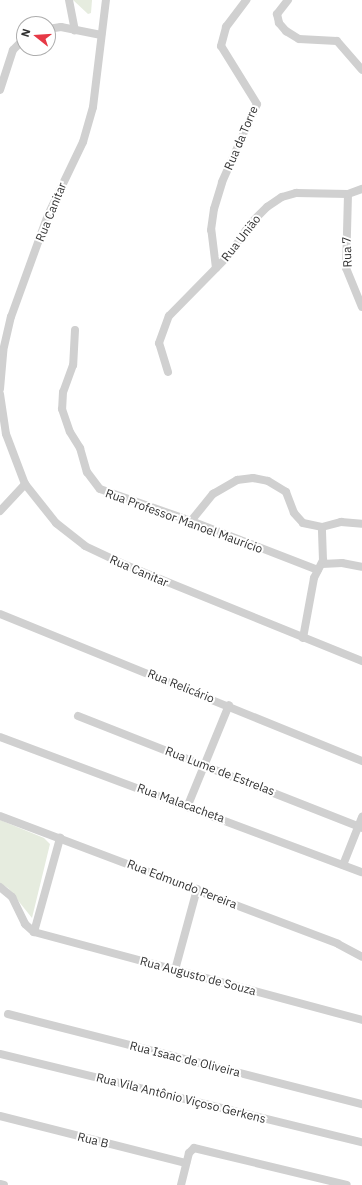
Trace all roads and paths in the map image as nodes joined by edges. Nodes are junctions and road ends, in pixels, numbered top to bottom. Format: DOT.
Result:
graph roads {
  1 [pos="69,0"];
  2 [pos="106,0"];
  3 [pos="246,0"];
  4 [pos="288,0"];
  5 [pos="56,28"];
  6 [pos="75,30"];
  7 [pos="101,35"];
  8 [pos="16,47"];
  9 [pos="362,70"];
  10 [pos="0,90"];
  11 [pos="362,189"];
  12 [pos="348,194"];
  13 [pos="216,268"];
  14 [pos="362,307"];
  15 [pos="75,330"];
  16 [pos="168,372"];
  17 [pos="0,389"];
  18 [pos="0,394"];
  19 [pos="25,484"];
  20 [pos="0,511"];
  21 [pos="191,521"];
  22 [pos="362,524"];
  23 [pos="322,527"];
  24 [pos="320,567"];
  25 [pos="362,567"];
  26 [pos="0,614"];
  27 [pos="303,638"];
  28 [pos="362,661"];
  29 [pos="229,705"];
  30 [pos="78,716"];
  31 [pos="0,737"];
  32 [pos="362,761"];
  33 [pos="204,765"];
  34 [pos="188,805"];
  35 [pos="0,816"];
  36 [pos="362,817"];
  37 [pos="360,827"];
  38 [pos="60,838"];
  39 [pos="343,865"];
  40 [pos="362,872"];
  41 [pos="0,887"];
  42 [pos="197,890"];
  43 [pos="34,932"];
  44 [pos="362,957"];
  45 [pos="175,970"];
  46 [pos="8,1014"];
  47 [pos="362,1020"];
  48 [pos="0,1054"];
  49 [pos="362,1104"];
  50 [pos="0,1116"];
  51 [pos="362,1142"];
  52 [pos="186,1163"];
  53 [pos="0,1184"];
  54 [pos="4,1185"];
  55 [pos="181,1185"];
  56 [pos="347,1185"];
  1 -- 6 [label="street"];
  2 -- 7 [label="street, Rua Canitar"];
  3 -- 13 [label="street, Rua da Torre"];
  4 -- 9 [label="street"];
  5 -- 6 [label="street"];
  6 -- 7 [label="street"];
  7 -- 17 [label="street, Rua Canitar"];
  8 -- 10 [label="street"];
  11 -- 12 [label="street, Rua União"];
  12 -- 13 [label="street, Rua União"];
  12 -- 14 [label="street, Rua 7"];
  13 -- 16 [label="street, Rua União"];
  15 -- 21 [label="street, Rua Professor Manoel Maurício"];
  18 -- 19 [label="street, Rua Canitar"];
  19 -- 20 [label="street"];
  19 -- 27 [label="street, Rua Canitar"];
  21 -- 23 [label="street"];
  21 -- 24 [label="street, Rua Professor Manoel Maurício"];
  22 -- 23 [label="street"];
  23 -- 24 [label="street"];
  24 -- 25 [label="street, Rua Professor Manoel Maurício"];
  24 -- 27 [label="street"];
  26 -- 29 [label="street, Rua Relicário"];
  27 -- 28 [label="street, Rua Canitar"];
  29 -- 32 [label="street, Rua Relicário"];
  29 -- 33 [label="street"];
  30 -- 33 [label="street, Rua Lume de Estrelas"];
  31 -- 34 [label="street, Rua Malacacheta"];
  33 -- 34 [label="street"];
  33 -- 37 [label="street, Rua Lume de Estrelas"];
  34 -- 39 [label="street, Rua Malacacheta"];
  35 -- 38 [label="street, Rua Edmundo Pereira"];
  36 -- 37 [label="street"];
  37 -- 39 [label="street"];
  38 -- 42 [label="street, Rua Edmundo Pereira"];
  38 -- 43 [label="street"];
  39 -- 40 [label="street, Rua Malacacheta"];
  41 -- 43 [label="street"];
  42 -- 44 [label="street, Rua Edmundo Pereira"];
  42 -- 45 [label="street"];
  43 -- 45 [label="street, Rua Augusto de Souza"];
  45 -- 47 [label="street, Rua Augusto de Souza"];
  46 -- 49 [label="street, Rua Isaac de Oliveira"];
  48 -- 51 [label="street, Rua Vila Antônio Viçoso Gerkens"];
  50 -- 52 [label="street, Rua B"];
  52 -- 55 [label="street"];
  52 -- 56 [label="street"];
  53 -- 54 [label="street"];
}
